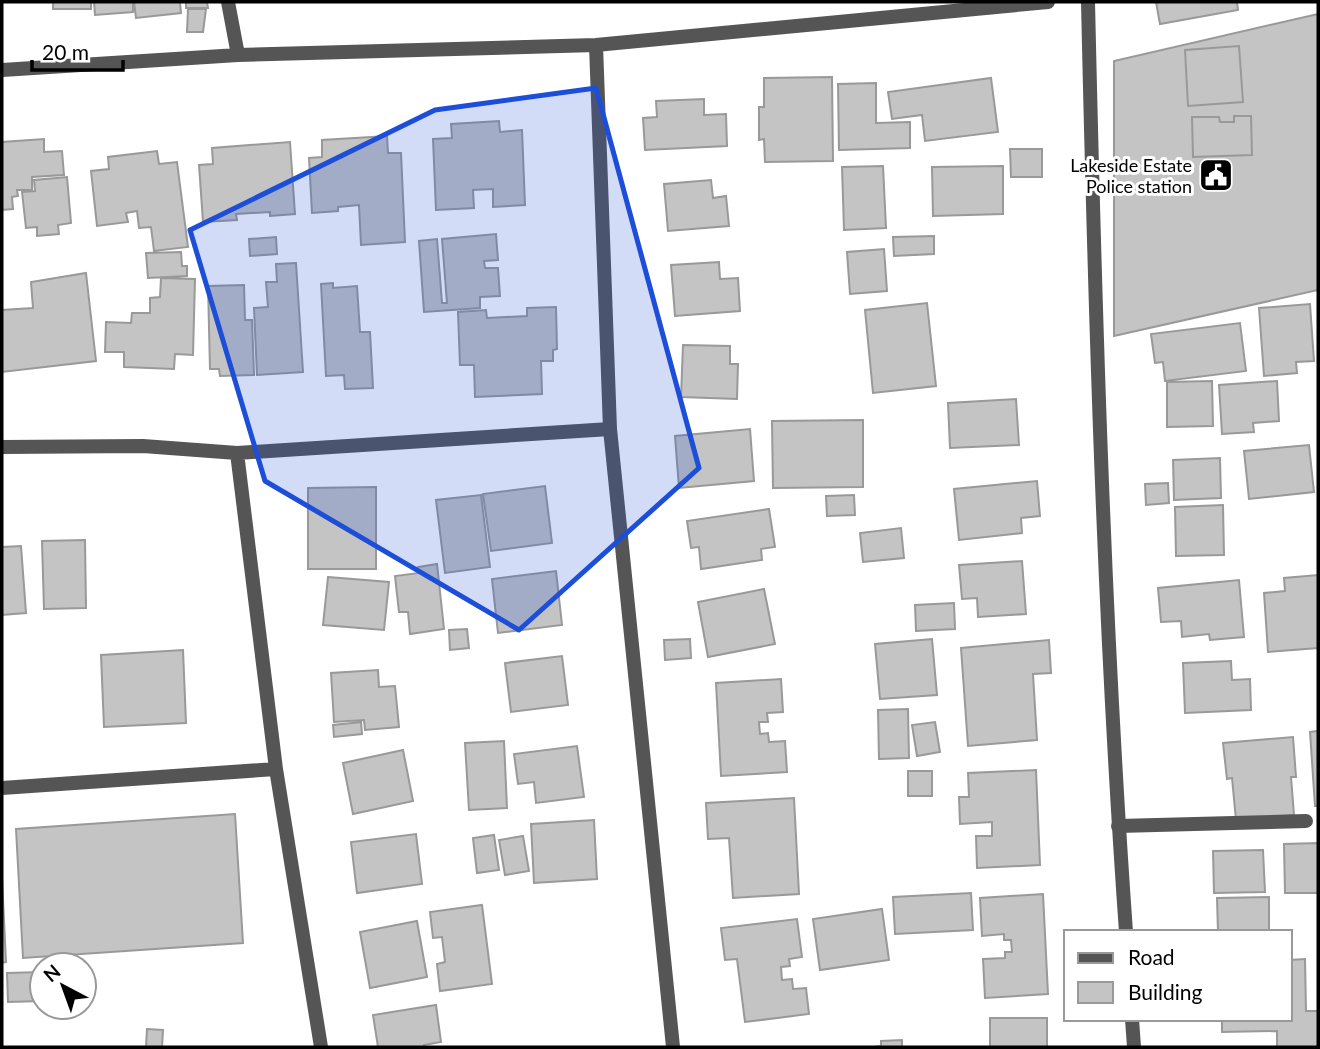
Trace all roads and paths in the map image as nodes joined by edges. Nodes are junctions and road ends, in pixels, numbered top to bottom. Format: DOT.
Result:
graph roads {
  1 [pos="228,2"];
  2 [pos="1048,2"];
  3 [pos="1088,2"];
  4 [pos="596,45"];
  5 [pos="238,55"];
  6 [pos="2,70"];
  7 [pos="610,429"];
  8 [pos="2,447"];
  9 [pos="237,453"];
  10 [pos="276,769"];
  11 [pos="2,788"];
  12 [pos="1306,821"];
  13 [pos="1118,826"];
  14 [pos="1126,930"];
  15 [pos="1132,1021"];
  16 [pos="321,1047"];
  17 [pos="673,1047"];
  18 [pos="1134,1047"];
  1 -- 5 [label="street"];
  2 -- 4 [label="street"];
  3 -- 13 [label="street"];
  4 -- 5 [label="street"];
  4 -- 7 [label="street"];
  5 -- 6 [label="street"];
  7 -- 9 [label="street"];
  7 -- 17 [label="street"];
  8 -- 9 [label="street"];
  9 -- 10 [label="street"];
  10 -- 11 [label="street"];
  10 -- 16 [label="street"];
  12 -- 13 [label="street"];
  13 -- 14 [label="street"];
  15 -- 18 [label="street"];
}
